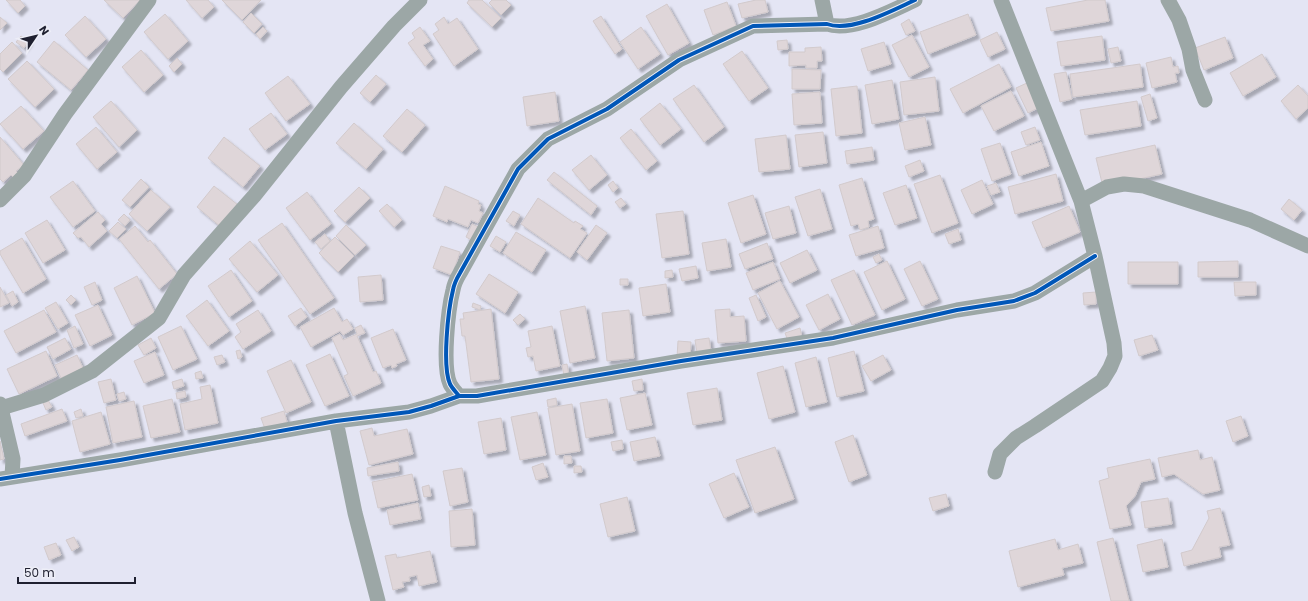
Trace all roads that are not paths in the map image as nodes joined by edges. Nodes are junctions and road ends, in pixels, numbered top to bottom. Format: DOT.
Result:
graph roads {
  1 [pos="149,0"];
  2 [pos="420,0"];
  3 [pos="822,0"];
  4 [pos="915,0"];
  5 [pos="1001,0"];
  6 [pos="1168,0"];
  7 [pos="827,24"];
  8 [pos="1206,100"];
  9 [pos="0,200"];
  10 [pos="1081,201"];
  11 [pos="1308,246"];
  12 [pos="1096,256"];
  13 [pos="450,384"];
  14 [pos="459,396"];
  15 [pos="1,406"];
  16 [pos="431,406"];
  17 [pos="336,421"];
  18 [pos="995,472"];
  19 [pos="6,478"];
  20 [pos="378,601"];
  1 -- 9 [label="street"];
  2 -- 15 [label="street"];
  3 -- 7 [label="street"];
  4 -- 7 [label="street"];
  5 -- 10 [label="street"];
  6 -- 8 [label="street"];
  7 -- 13 [label="street"];
  10 -- 11 [label="street"];
  10 -- 12 [label="street"];
  12 -- 14 [label="street"];
  12 -- 18 [label="street"];
  13 -- 14 [label="street"];
  13 -- 16 [label="street"];
  14 -- 16 [label="street"];
  15 -- 19 [label="street"];
  16 -- 17 [label="street"];
  17 -- 19 [label="street"];
  17 -- 20 [label="street"];
}
